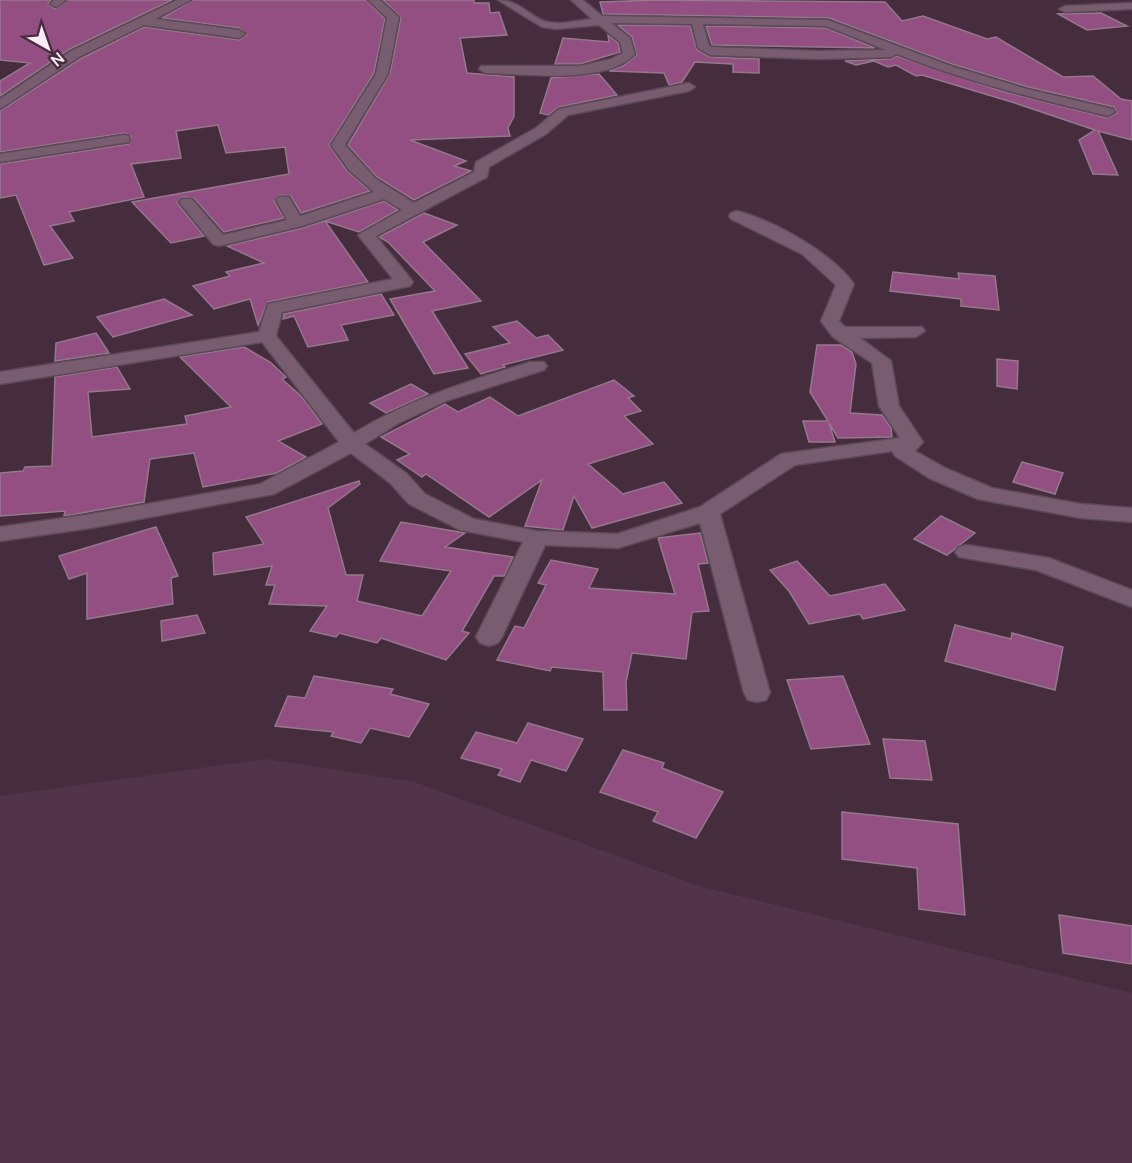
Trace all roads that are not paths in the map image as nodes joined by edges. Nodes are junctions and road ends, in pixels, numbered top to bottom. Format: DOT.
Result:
graph roads {
  1 [pos="186,0"];
  2 [pos="373,0"];
  3 [pos="503,0"];
  4 [pos="576,0"];
  5 [pos="1132,6"];
  6 [pos="1095,7"];
  7 [pos="1065,9"];
  8 [pos="1123,18"];
  9 [pos="601,20"];
  10 [pos="143,21"];
  11 [pos="697,22"];
  12 [pos="239,34"];
  13 [pos="900,52"];
  14 [pos="485,69"];
  15 [pos="689,87"];
  16 [pos="0,105"];
  17 [pos="1108,112"];
  18 [pos="124,139"];
  19 [pos="0,158"];
  20 [pos="384,194"];
  21 [pos="284,200"];
  22 [pos="187,202"];
  23 [pos="413,209"];
  24 [pos="737,216"];
  25 [pos="296,223"];
  26 [pos="916,332"];
  27 [pos="840,333"];
  28 [pos="267,336"];
  29 [pos="537,366"];
  30 [pos="0,378"];
  31 [pos="912,442"];
  32 [pos="352,444"];
  33 [pos="708,512"];
  34 [pos="1132,514"];
  35 [pos="0,534"];
  36 [pos="537,538"];
  37 [pos="967,552"];
  38 [pos="1132,599"];
  39 [pos="489,638"];
  40 [pos="757,693"];
  1 -- 10 [label="street"];
  2 -- 20 [label="street"];
  3 -- 9 [label="street"];
  4 -- 9 [label="street"];
  5 -- 6 [label="street"];
  6 -- 7 [label="street"];
  6 -- 8 [label="street"];
  9 -- 11 [label="street"];
  9 -- 14 [label="street"];
  10 -- 12 [label="street"];
  10 -- 16 [label="street"];
  11 -- 13 [label="street"];
  11 -- 13 [label="street"];
  13 -- 17 [label="street"];
  15 -- 23 [label="street"];
  18 -- 19 [label="street"];
  20 -- 23 [label="street"];
  20 -- 25 [label="street"];
  21 -- 25 [label="street"];
  22 -- 25 [label="street"];
  23 -- 28 [label="street"];
  24 -- 27 [label="street"];
  26 -- 27 [label="street"];
  27 -- 31 [label="street"];
  28 -- 30 [label="street"];
  28 -- 32 [label="street"];
  29 -- 32 [label="street"];
  31 -- 33 [label="street"];
  31 -- 34 [label="street"];
  32 -- 35 [label="street"];
  32 -- 36 [label="street"];
  33 -- 36 [label="street"];
  33 -- 40 [label="street"];
  36 -- 39 [label="street"];
  37 -- 38 [label="street"];
}
